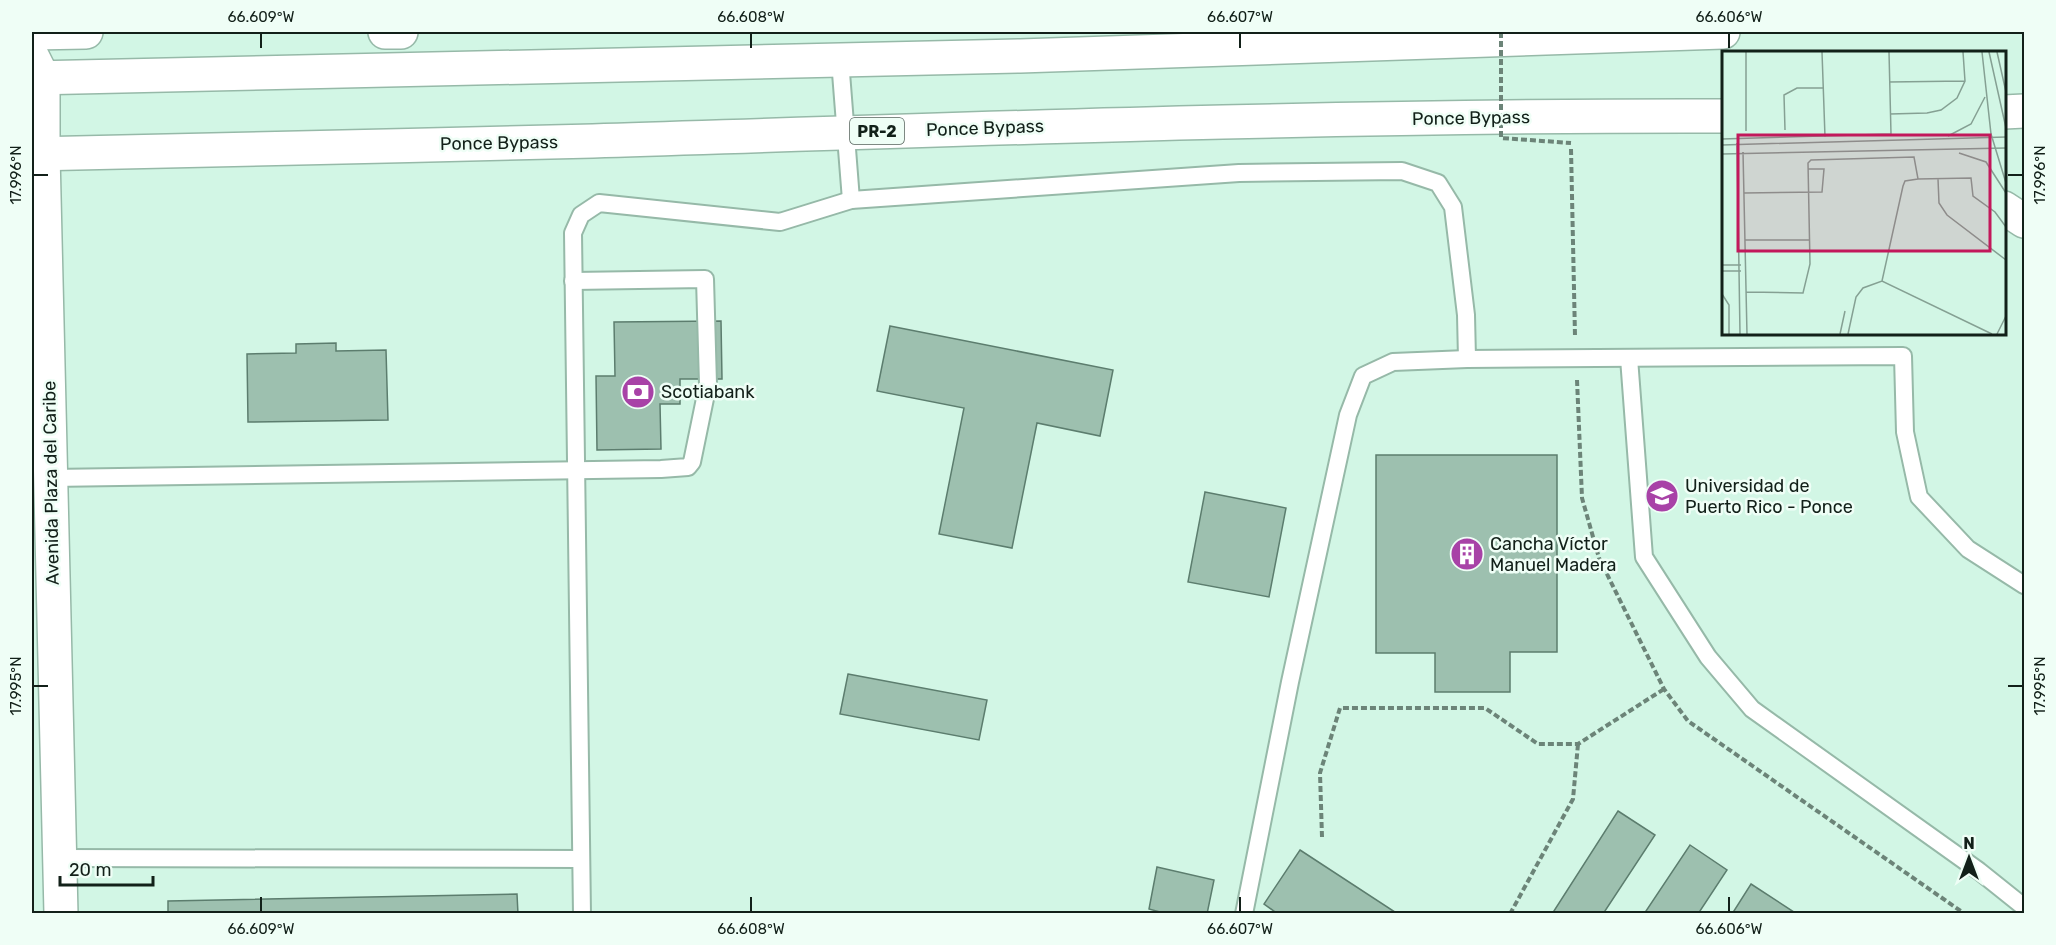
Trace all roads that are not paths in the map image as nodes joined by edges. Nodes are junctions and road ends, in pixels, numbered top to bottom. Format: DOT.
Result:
graph roads {
  1 [pos="86,32"];
  2 [pos="385,32"];
  3 [pos="401,32"];
  4 [pos="1723,32"];
  5 [pos="32,33"];
  6 [pos="1642,33"];
  7 [pos="1488,34"];
  8 [pos="840,60"];
  9 [pos="35,70"];
  10 [pos="2025,111"];
  11 [pos="2005,112"];
  12 [pos="1627,116"];
  13 [pos="1722,116"];
  14 [pos="847,132"];
  15 [pos="1722,134"];
  16 [pos="37,154"];
  17 [pos="851,200"];
  18 [pos="2005,209"];
  19 [pos="2025,221"];
  20 [pos="573,281"];
  21 [pos="1629,358"];
  22 [pos="1467,359"];
  23 [pos="575,470"];
  24 [pos="51,478"];
  25 [pos="2025,585"];
  26 [pos="59,858"];
  27 [pos="580,859"];
  28 [pos="2025,907"];
  29 [pos="61,914"];
  30 [pos="582,914"];
  31 [pos="1244,914"];
  1 -- 5 [label="main road"];
  2 -- 3 [label="main road"];
  4 -- 6 [label="main road"];
  6 -- 7 [label="main road"];
  7 -- 8 [label="main road"];
  8 -- 9 [label="main road"];
  8 -- 14 [label="lane"];
  9 -- 16 [label="main road, Avenida Plaza del Caribe"];
  10 -- 11 [label="main road"];
  12 -- 13 [label="main road, Ponce Bypass / PR-2"];
  12 -- 14 [label="main road, Ponce Bypass / PR-2"];
  12 -- 15 [label="main road"];
  14 -- 16 [label="main road, Ponce Bypass / PR-2"];
  14 -- 17 [label="lane"];
  16 -- 24 [label="main road, Avenida Plaza del Caribe"];
  17 -- 20 [label="lane"];
  17 -- 22 [label="lane"];
  18 -- 19 [label="main road"];
  20 -- 23 [label="lane"];
  20 -- 23 [label="lane"];
  21 -- 22 [label="lane"];
  21 -- 25 [label="lane"];
  21 -- 28 [label="lane"];
  22 -- 31 [label="lane"];
  23 -- 24 [label="lane"];
  23 -- 27 [label="lane"];
  24 -- 26 [label="main road, Avenida Plaza del Caribe"];
  26 -- 27 [label="lane"];
  26 -- 29 [label="main road, Avenida Plaza del Caribe"];
  27 -- 30 [label="lane"];
}
